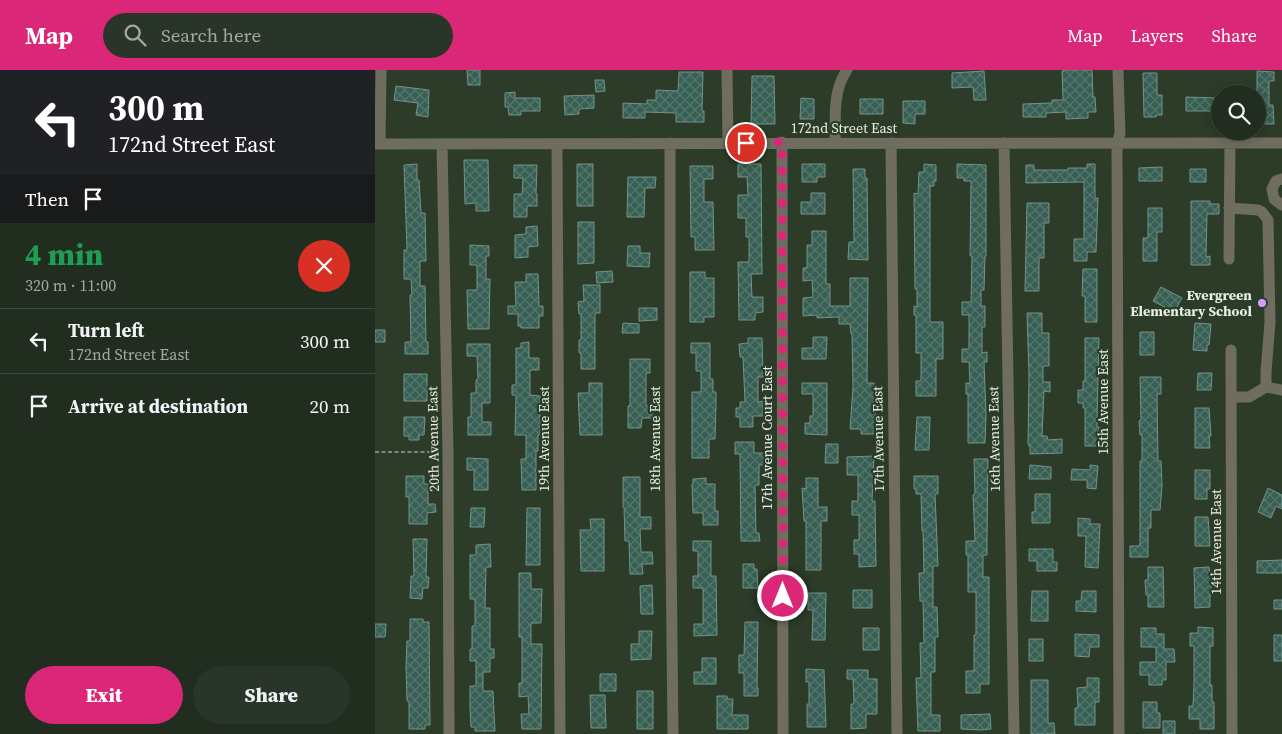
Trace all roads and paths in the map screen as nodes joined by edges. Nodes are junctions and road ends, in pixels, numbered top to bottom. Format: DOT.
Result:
graph roads {
  1 [pos="381,70"];
  2 [pos="727,70"];
  3 [pos="847,70"];
  4 [pos="1118,70"];
  5 [pos="782,142"];
  6 [pos="1004,142"];
  7 [pos="671,143"];
  8 [pos="728,143"];
  9 [pos="835,143"];
  10 [pos="891,143"];
  11 [pos="1117,143"];
  12 [pos="1230,143"];
  13 [pos="1282,143"];
  14 [pos="378,144"];
  15 [pos="442,144"];
  16 [pos="557,144"];
  17 [pos="1282,179"];
  18 [pos="1282,205"];
  19 [pos="1229,208"];
  20 [pos="1229,259"];
  21 [pos="1231,350"];
  22 [pos="1266,386"];
  23 [pos="1282,390"];
  24 [pos="1231,397"];
  25 [pos="375,452"];
  26 [pos="448,452"];
  27 [pos="449,734"];
  28 [pos="560,734"];
  29 [pos="673,734"];
  30 [pos="783,734"];
  31 [pos="897,734"];
  32 [pos="1014,734"];
  33 [pos="1119,734"];
  34 [pos="1232,734"];
  1 -- 14 [label="street"];
  2 -- 8 [label="street"];
  3 -- 9 [label="street"];
  4 -- 11 [label="street, 15th Avenue East"];
  5 -- 8 [label="street, 172nd Street East"];
  5 -- 9 [label="street, 172nd Street East"];
  5 -- 30 [label="street, 17th Avenue Court East"];
  6 -- 10 [label="street, 172nd Street East"];
  6 -- 11 [label="street, 172nd Street East"];
  6 -- 32 [label="street, 16th Avenue East"];
  7 -- 8 [label="street, 172nd Street East"];
  7 -- 16 [label="street, 172nd Street East"];
  7 -- 29 [label="street, 18th Avenue East"];
  9 -- 10 [label="street, 172nd Street East"];
  10 -- 31 [label="street, 17th Avenue East"];
  11 -- 12 [label="street, 172nd Street East"];
  11 -- 33 [label="street, 15th Avenue East"];
  12 -- 13 [label="street, 172nd Street East"];
  12 -- 19 [label="street"];
  14 -- 15 [label="street, 172nd Street East"];
  15 -- 16 [label="street, 172nd Street East"];
  15 -- 26 [label="street, 20th Avenue East"];
  16 -- 28 [label="street, 19th Avenue East"];
  17 -- 18 [label="street"];
  19 -- 20 [label="street"];
  19 -- 22 [label="street"];
  21 -- 24 [label="street, 14th Avenue East"];
  22 -- 23 [label="street"];
  22 -- 24 [label="street"];
  24 -- 34 [label="street, 14th Avenue East"];
  25 -- 26 [label="path"];
  26 -- 27 [label="street, 20th Avenue East"];
}
